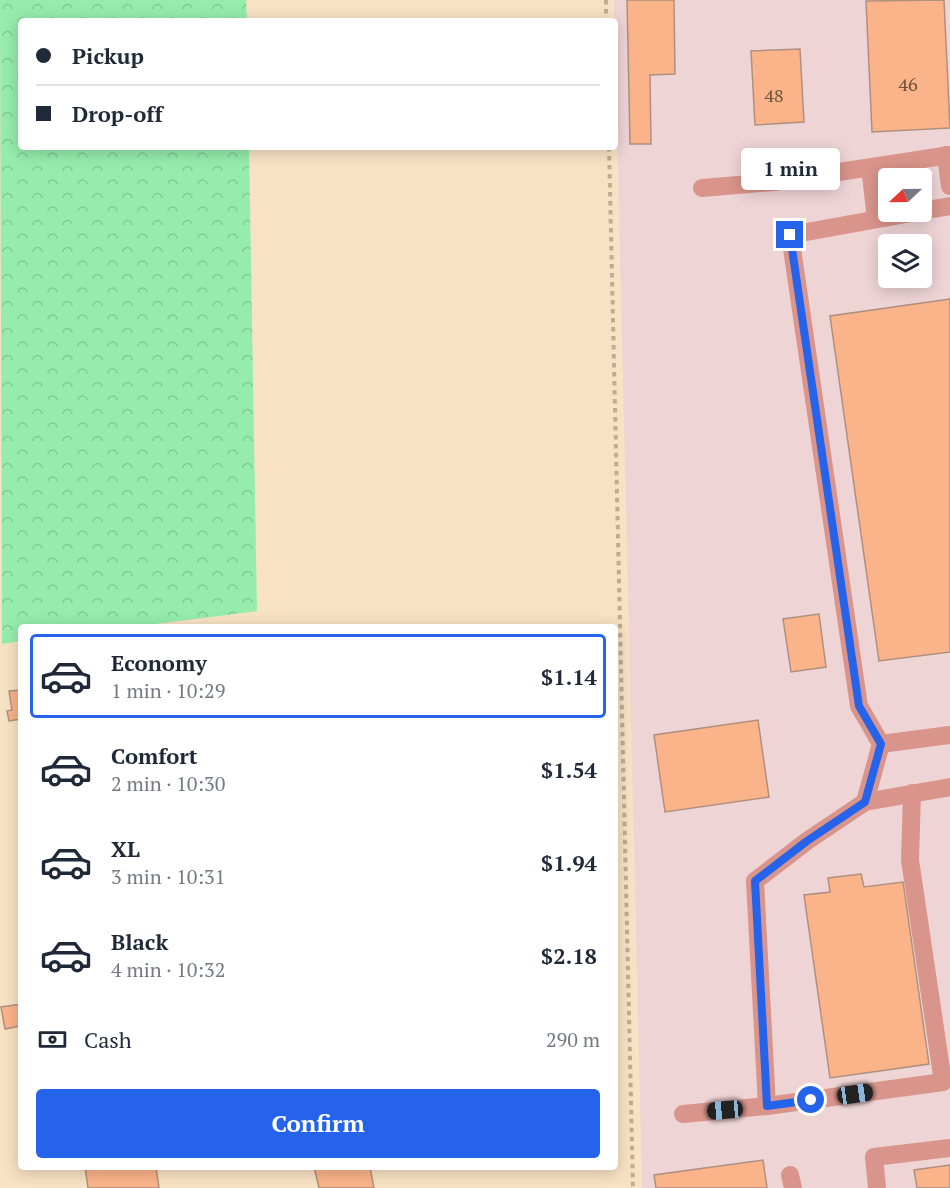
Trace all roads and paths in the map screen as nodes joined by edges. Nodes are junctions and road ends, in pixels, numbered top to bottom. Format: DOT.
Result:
graph roads {
  1 [pos="606,0"];
  2 [pos="606,18"];
  3 [pos="609,150"];
  4 [pos="948,155"];
  5 [pos="870,167"];
  6 [pos="950,186"];
  7 [pos="702,188"];
  8 [pos="950,206"];
  9 [pos="932,209"];
  10 [pos="876,219"];
  11 [pos="950,735"];
  12 [pos="881,744"];
  13 [pos="950,787"];
  14 [pos="912,794"];
  15 [pos="865,802"];
  16 [pos="767,1106"];
  17 [pos="683,1114"];
  18 [pos="950,1148"];
  19 [pos="633,1188"];
  20 [pos="877,1188"];
  1 -- 2 [label="path"];
  3 -- 19 [label="path"];
  4 -- 5 [label="street"];
  4 -- 6 [label="street"];
  5 -- 7 [label="street"];
  5 -- 10 [label="street"];
  8 -- 9 [label="street"];
  10 -- 12 [label="street"];
  11 -- 12 [label="street"];
  12 -- 15 [label="street"];
  13 -- 14 [label="street"];
  14 -- 15 [label="street"];
  14 -- 16 [label="street"];
  15 -- 16 [label="street"];
  16 -- 17 [label="street"];
  18 -- 20 [label="street"];
}
